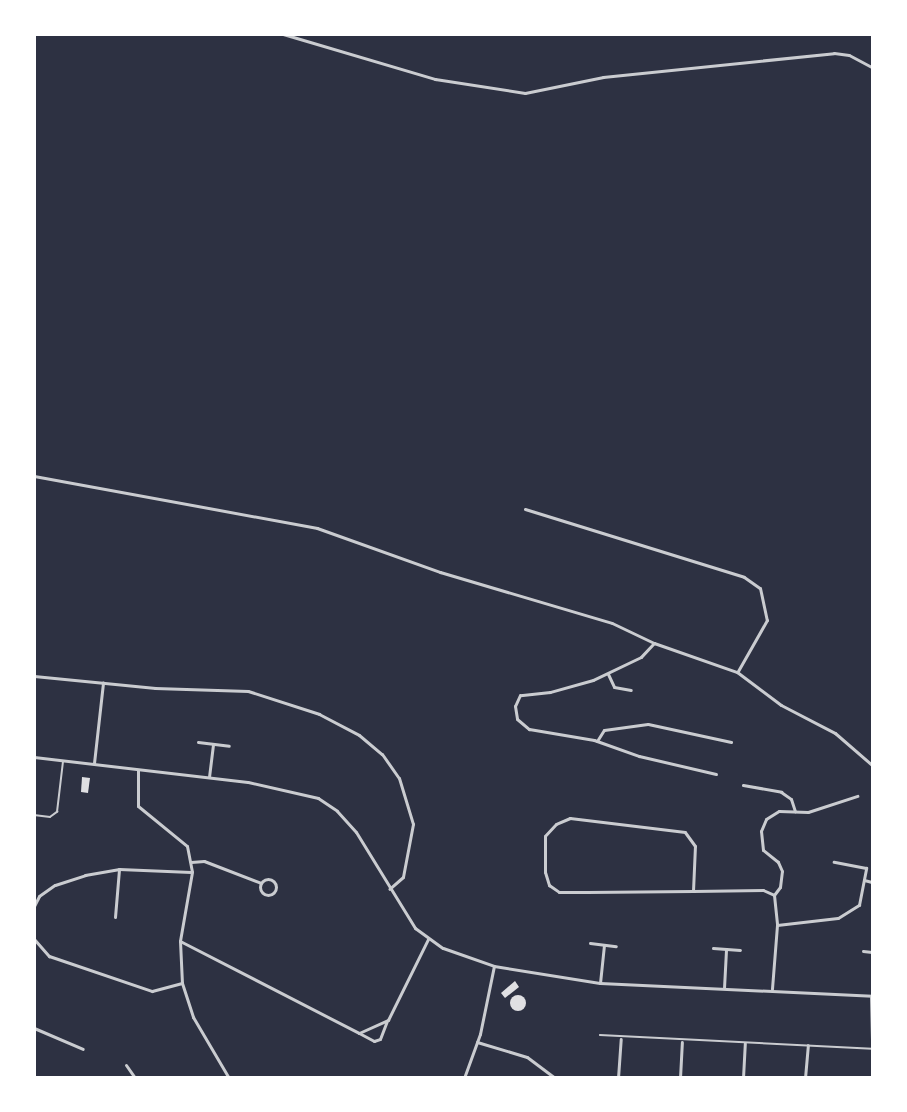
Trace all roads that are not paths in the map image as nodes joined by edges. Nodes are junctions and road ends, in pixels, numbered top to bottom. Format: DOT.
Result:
graph roads {
  1 [pos="283,34"];
  2 [pos="873,67"];
  3 [pos="34,476"];
  4 [pos="525,510"];
  5 [pos="654,643"];
  6 [pos="737,672"];
  7 [pos="608,674"];
  8 [pos="34,676"];
  9 [pos="103,683"];
  10 [pos="631,690"];
  11 [pos="597,741"];
  12 [pos="198,742"];
  13 [pos="731,742"];
  14 [pos="213,745"];
  15 [pos="229,746"];
  16 [pos="34,757"];
  17 [pos="63,761"];
  18 [pos="94,764"];
  19 [pos="873,765"];
  20 [pos="138,769"];
  21 [pos="716,774"];
  22 [pos="209,777"];
  23 [pos="743,785"];
  24 [pos="857,796"];
  25 [pos="795,811"];
  26 [pos="34,815"];
  27 [pos="191,862"];
  28 [pos="834,862"];
  29 [pos="119,869"];
  30 [pos="192,872"];
  31 [pos="864,880"];
  32 [pos="873,882"];
  33 [pos="261,883"];
  34 [pos="389,890"];
  35 [pos="693,891"];
  36 [pos="37,895"];
  37 [pos="774,895"];
  38 [pos="34,906"];
  39 [pos="116,917"];
  40 [pos="777,925"];
  41 [pos="34,939"];
  42 [pos="428,939"];
  43 [pos="180,941"];
  44 [pos="590,943"];
  45 [pos="604,945"];
  46 [pos="36,946"];
  47 [pos="616,946"];
  48 [pos="714,948"];
  49 [pos="726,949"];
  50 [pos="740,950"];
  51 [pos="863,951"];
  52 [pos="873,952"];
  53 [pos="494,966"];
  54 [pos="182,983"];
  55 [pos="600,983"];
  56 [pos="724,988"];
  57 [pos="772,989"];
  58 [pos="872,996"];
  59 [pos="388,1020"];
  60 [pos="34,1028"];
  61 [pos="359,1033"];
  62 [pos="600,1035"];
  63 [pos="621,1039"];
  64 [pos="873,1039"];
  65 [pos="477,1042"];
  66 [pos="682,1042"];
  67 [pos="746,1043"];
  68 [pos="808,1045"];
  69 [pos="83,1049"];
  70 [pos="873,1049"];
  71 [pos="126,1065"];
  72 [pos="135,1077"];
  73 [pos="229,1077"];
  74 [pos="464,1077"];
  75 [pos="555,1077"];
  76 [pos="618,1077"];
  77 [pos="680,1077"];
  78 [pos="743,1077"];
  79 [pos="805,1077"];
  1 -- 2 [label="street"];
  3 -- 5 [label="street"];
  4 -- 6 [label="street"];
  5 -- 6 [label="street"];
  5 -- 7 [label="street"];
  6 -- 19 [label="street"];
  7 -- 10 [label="street"];
  7 -- 11 [label="street"];
  8 -- 9 [label="street"];
  9 -- 18 [label="street"];
  9 -- 34 [label="street"];
  11 -- 13 [label="street"];
  11 -- 21 [label="street"];
  12 -- 14 [label="street"];
  14 -- 15 [label="street"];
  14 -- 22 [label="street"];
  16 -- 17 [label="street"];
  17 -- 18 [label="street"];
  17 -- 26 [label="lane"];
  18 -- 20 [label="street"];
  20 -- 22 [label="street"];
  20 -- 27 [label="street"];
  22 -- 34 [label="street"];
  23 -- 25 [label="street"];
  24 -- 25 [label="street"];
  25 -- 37 [label="street"];
  27 -- 30 [label="street"];
  27 -- 33 [label="street"];
  28 -- 31 [label="street"];
  29 -- 30 [label="street"];
  29 -- 36 [label="street"];
  29 -- 39 [label="street"];
  30 -- 43 [label="street"];
  31 -- 32 [label="street"];
  31 -- 40 [label="street"];
  33 -- 33 [label="street"];
  34 -- 42 [label="street"];
  35 -- 35 [label="street"];
  35 -- 37 [label="street"];
  36 -- 38 [label="street"];
  37 -- 40 [label="street"];
  40 -- 57 [label="street"];
  41 -- 46 [label="street"];
  42 -- 53 [label="street"];
  42 -- 59 [label="street"];
  43 -- 54 [label="street"];
  43 -- 61 [label="street"];
  44 -- 45 [label="street"];
  45 -- 47 [label="street"];
  45 -- 55 [label="street"];
  46 -- 54 [label="street"];
  48 -- 49 [label="street"];
  49 -- 50 [label="street"];
  49 -- 56 [label="street"];
  51 -- 52 [label="street"];
  53 -- 55 [label="street"];
  53 -- 65 [label="street"];
  54 -- 73 [label="street"];
  55 -- 56 [label="street"];
  56 -- 57 [label="street"];
  57 -- 58 [label="street"];
  58 -- 64 [label="street"];
  59 -- 61 [label="street"];
  59 -- 61 [label="street"];
  60 -- 69 [label="street"];
  62 -- 63 [label="lane"];
  63 -- 66 [label="lane"];
  63 -- 76 [label="street"];
  65 -- 74 [label="street"];
  65 -- 75 [label="street"];
  66 -- 67 [label="lane"];
  66 -- 77 [label="street"];
  67 -- 68 [label="lane"];
  67 -- 78 [label="street"];
  68 -- 70 [label="lane"];
  68 -- 79 [label="street"];
  71 -- 72 [label="street"];
}
